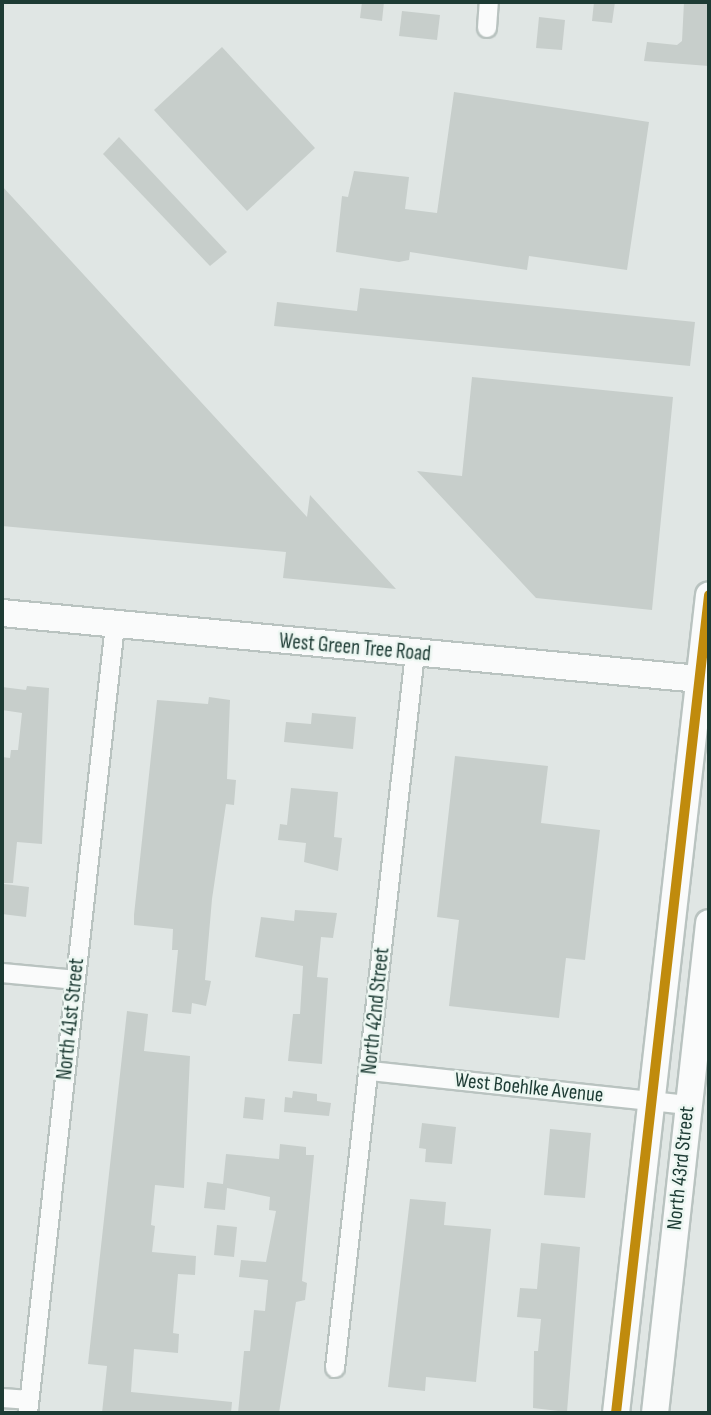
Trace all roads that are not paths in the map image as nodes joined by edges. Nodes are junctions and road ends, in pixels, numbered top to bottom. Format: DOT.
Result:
graph roads {
  1 [pos="489,2"];
  2 [pos="486,28"];
  3 [pos="709,595"];
  4 [pos="2,613"];
  5 [pos="115,625"];
  6 [pos="415,654"];
  7 [pos="704,679"];
  8 [pos="709,923"];
  9 [pos="2,973"];
  10 [pos="76,980"];
  11 [pos="370,1071"];
  12 [pos="652,1102"];
  13 [pos="688,1105"];
  14 [pos="335,1368"];
  15 [pos="2,1398"];
  16 [pos="29,1407"];
  17 [pos="616,1413"];
  18 [pos="655,1413"];
  1 -- 2 [label="street"];
  3 -- 7 [label="main road, North 43rd Street"];
  4 -- 5 [label="main road, West Green Tree Road"];
  5 -- 6 [label="main road, West Green Tree Road"];
  5 -- 10 [label="street, North 41st Street"];
  6 -- 7 [label="main road, West Green Tree Road"];
  6 -- 11 [label="street, North 42nd Street"];
  7 -- 12 [label="main road, North 43rd Street"];
  8 -- 13 [label="main road, North 43rd Street"];
  9 -- 10 [label="street"];
  10 -- 16 [label="street, North 41st Street"];
  11 -- 12 [label="street, West Boehlke Avenue"];
  11 -- 14 [label="street, North 42nd Street"];
  12 -- 13 [label="street, West Boehlke Avenue"];
  12 -- 17 [label="main road, North 43rd Street"];
  13 -- 18 [label="main road, North 43rd Street"];
  15 -- 16 [label="street"];
}
